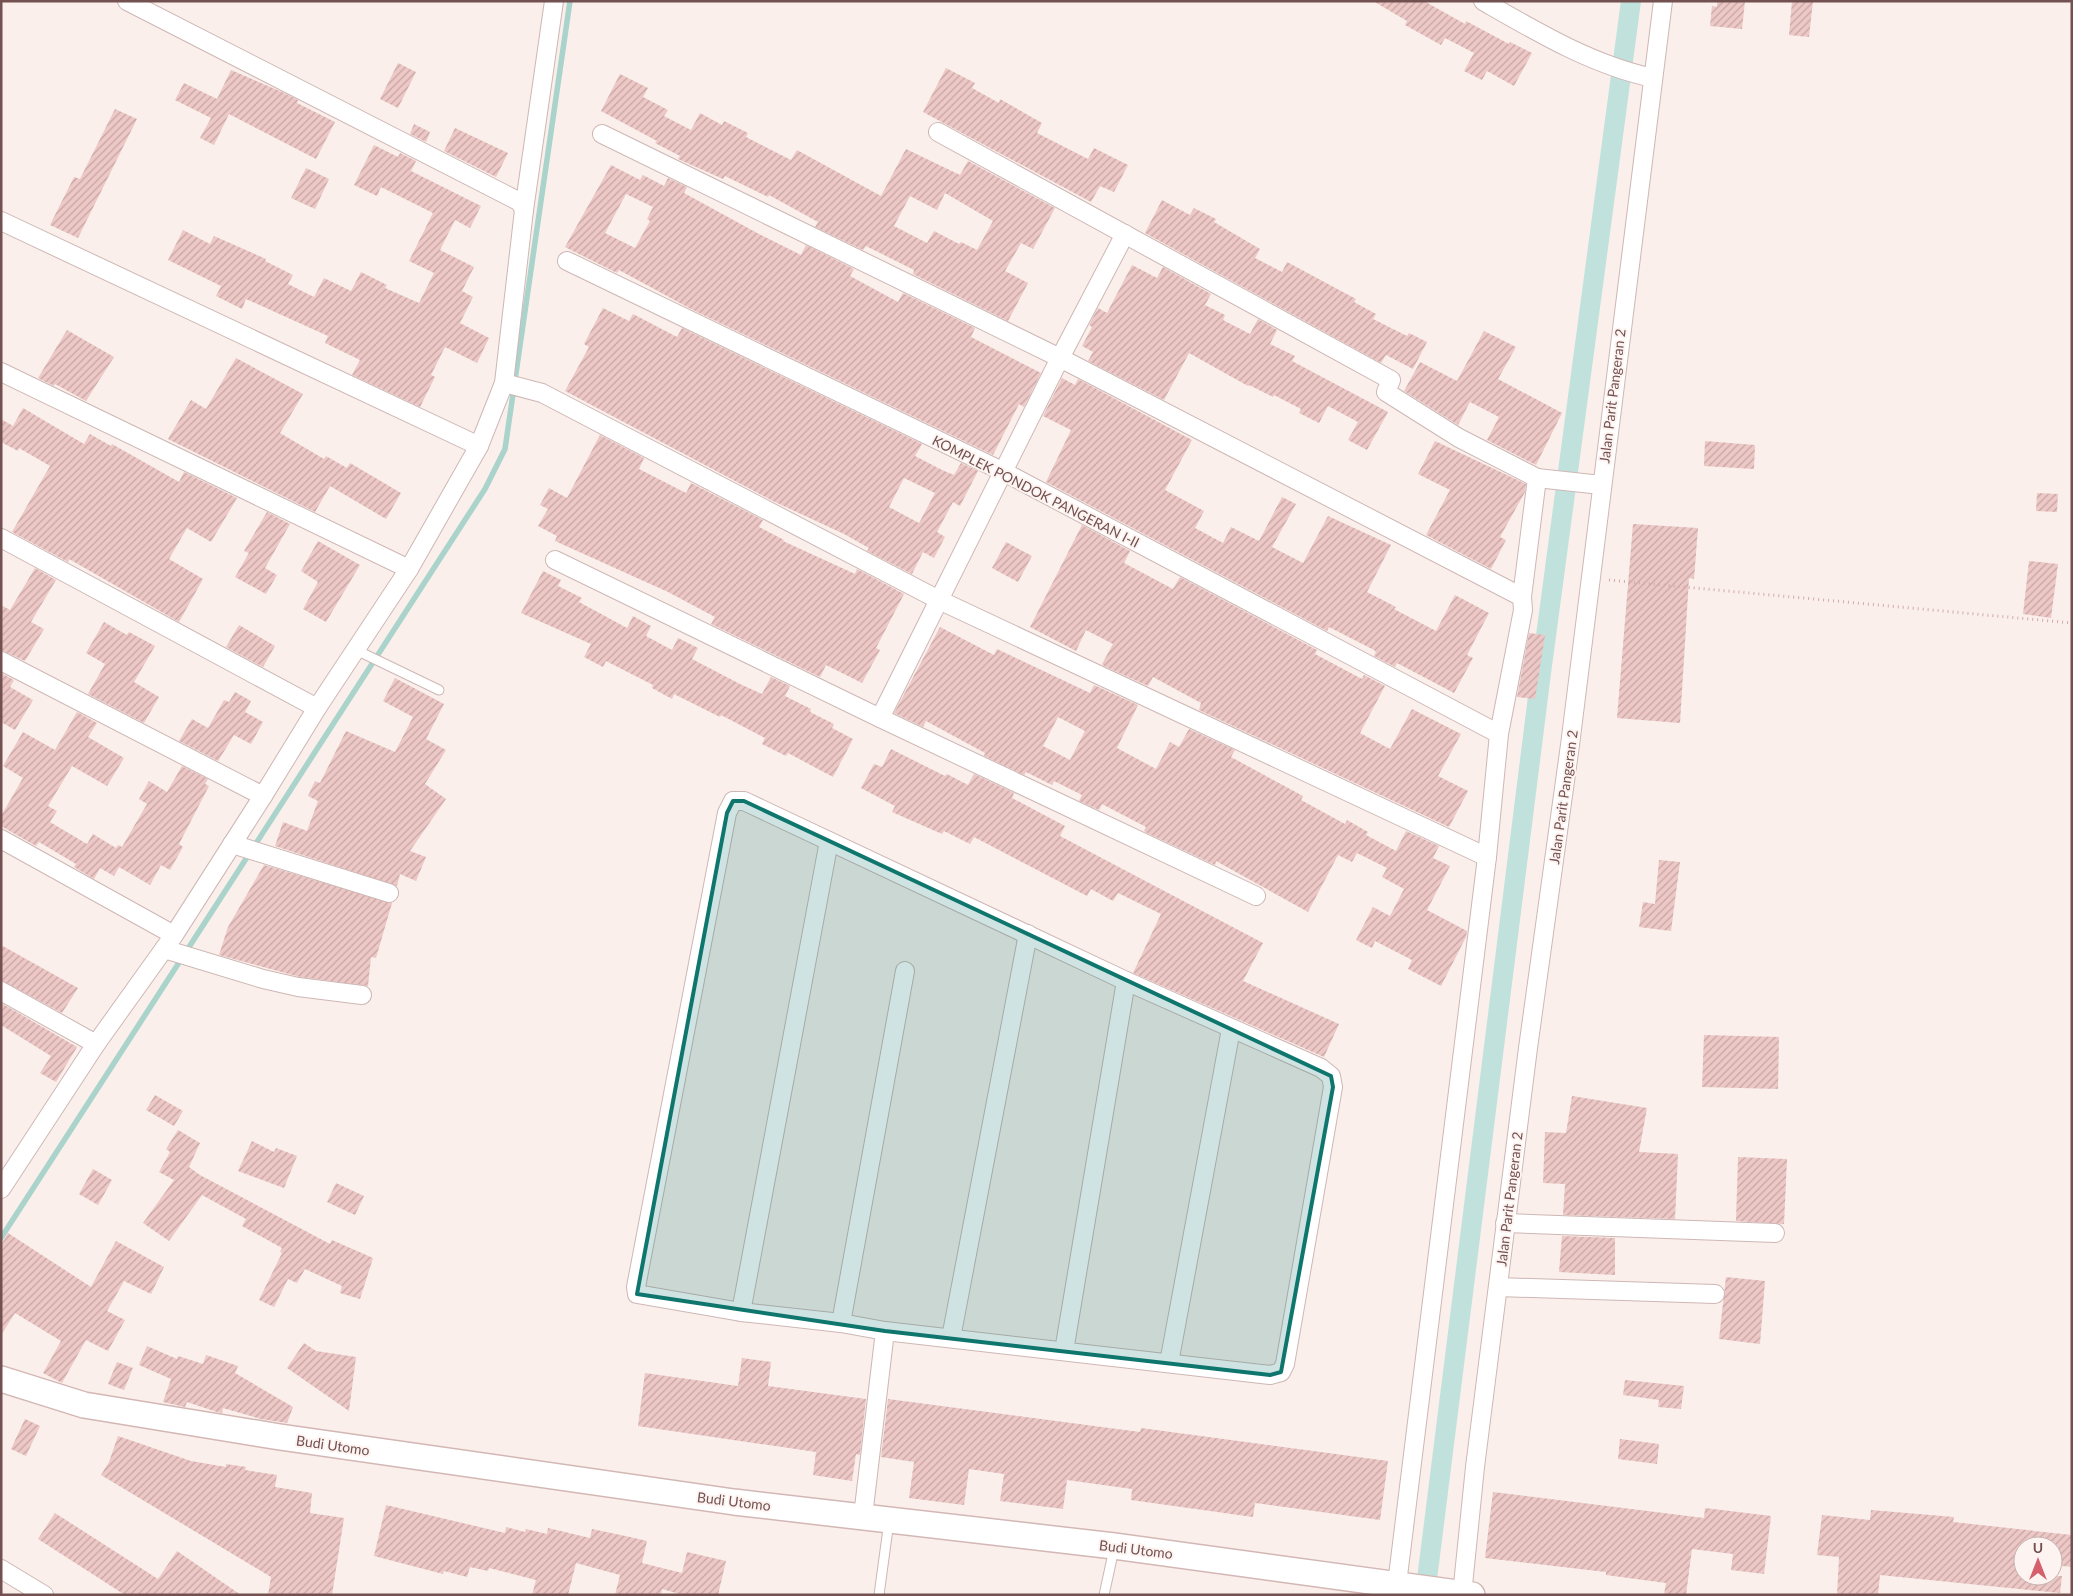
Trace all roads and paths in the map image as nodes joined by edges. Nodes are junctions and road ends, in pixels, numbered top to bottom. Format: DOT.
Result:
graph roads {
  1 [pos="127,1"];
  2 [pos="554,1"];
  3 [pos="1483,1"];
  4 [pos="1663,1"];
  5 [pos="1653,78"];
  6 [pos="938,132"];
  7 [pos="602,134"];
  8 [pos="524,210"];
  9 [pos="1,221"];
  10 [pos="1125,234"];
  11 [pos="567,261"];
  12 [pos="1060,358"];
  13 [pos="1,372"];
  14 [pos="508,383"];
  15 [pos="478,446"];
  16 [pos="1004,472"];
  17 [pos="1542,479"];
  18 [pos="1596,485"];
  19 [pos="1,538"];
  20 [pos="555,560"];
  21 [pos="409,569"];
  22 [pos="1590,578"];
  23 [pos="1522,597"];
  24 [pos="939,600"];
  25 [pos="2072,623"];
  26 [pos="360,652"];
  27 [pos="1,662"];
  28 [pos="439,690"];
  29 [pos="317,708"];
  30 [pos="880,718"];
  31 [pos="1499,734"];
  32 [pos="263,796"];
  33 [pos="1,839"];
  34 [pos="829,842"];
  35 [pos="237,846"];
  36 [pos="1487,857"];
  37 [pos="389,893"];
  38 [pos="1256,896"];
  39 [pos="1028,934"];
  40 [pos="170,945"];
  41 [pos="906,971"];
  42 [pos="1126,981"];
  43 [pos="1,991"];
  44 [pos="362,995"];
  45 [pos="1231,1029"];
  46 [pos="96,1044"];
  47 [pos="1,1189"];
  48 [pos="1505,1223"];
  49 [pos="1776,1234"];
  50 [pos="1498,1287"];
  51 [pos="1715,1294"];
  52 [pos="741,1312"];
  53 [pos="841,1323"];
  54 [pos="885,1331"];
  55 [pos="951,1338"];
  56 [pos="1064,1351"];
  57 [pos="1169,1363"];
  58 [pos="1,1378"];
  59 [pos="863,1516"];
  60 [pos="890,1519"];
  61 [pos="1114,1546"];
  62 [pos="1,1569"];
  63 [pos="1405,1585"];
  64 [pos="1461,1594"];
  65 [pos="44,1595"];
  66 [pos="879,1595"];
  67 [pos="1104,1595"];
  1 -- 8 [label="street"];
  2 -- 8 [label="street"];
  3 -- 5 [label="street"];
  4 -- 5 [label="street, Jalan Parit Pangeran 2"];
  5 -- 18 [label="street, Jalan Parit Pangeran 2"];
  6 -- 10 [label="street"];
  7 -- 12 [label="street"];
  8 -- 14 [label="street"];
  9 -- 15 [label="street"];
  10 -- 12 [label="street"];
  10 -- 17 [label="street"];
  11 -- 16 [label="street, KOMPLEK PONDOK PANGERAN I-II"];
  12 -- 16 [label="street"];
  12 -- 23 [label="street"];
  13 -- 21 [label="street"];
  14 -- 15 [label="street"];
  14 -- 24 [label="street"];
  15 -- 21 [label="street"];
  16 -- 24 [label="street"];
  16 -- 31 [label="street, KOMPLEK PONDOK PANGERAN I-II"];
  17 -- 18 [label="street"];
  17 -- 23 [label="street"];
  18 -- 22 [label="street, Jalan Parit Pangeran 2"];
  19 -- 29 [label="street"];
  20 -- 30 [label="street"];
  21 -- 26 [label="street"];
  22 -- 25 [label="path"];
  22 -- 48 [label="street, Jalan Parit Pangeran 2"];
  23 -- 31 [label="street"];
  24 -- 30 [label="street"];
  24 -- 36 [label="street"];
  26 -- 28 [label="lane"];
  26 -- 29 [label="street"];
  27 -- 32 [label="street"];
  29 -- 32 [label="street"];
  30 -- 38 [label="street"];
  31 -- 36 [label="street"];
  32 -- 35 [label="street"];
  33 -- 40 [label="street"];
  34 -- 39 [label="street"];
  34 -- 52 [label="street"];
  34 -- 52 [label="street"];
  35 -- 37 [label="street"];
  35 -- 40 [label="street"];
  36 -- 63 [label="street"];
  39 -- 42 [label="street"];
  39 -- 55 [label="street"];
  40 -- 44 [label="street"];
  40 -- 46 [label="street"];
  41 -- 53 [label="street"];
  42 -- 45 [label="street"];
  42 -- 56 [label="street"];
  43 -- 46 [label="street"];
  45 -- 57 [label="street"];
  45 -- 57 [label="street"];
  46 -- 47 [label="street"];
  48 -- 49 [label="street"];
  48 -- 50 [label="street, Jalan Parit Pangeran 2"];
  50 -- 51 [label="street"];
  50 -- 64 [label="street, Jalan Parit Pangeran 2"];
  52 -- 53 [label="street"];
  53 -- 54 [label="street"];
  54 -- 55 [label="street"];
  54 -- 59 [label="street"];
  55 -- 56 [label="street"];
  56 -- 57 [label="street"];
  58 -- 59 [label="street, Budi Utomo"];
  59 -- 60 [label="street, Budi Utomo"];
  60 -- 61 [label="street, Budi Utomo"];
  60 -- 66 [label="lane"];
  61 -- 63 [label="street, Budi Utomo"];
  61 -- 67 [label="lane"];
  62 -- 65 [label="street"];
  63 -- 64 [label="street, Budi Utomo"];
}
